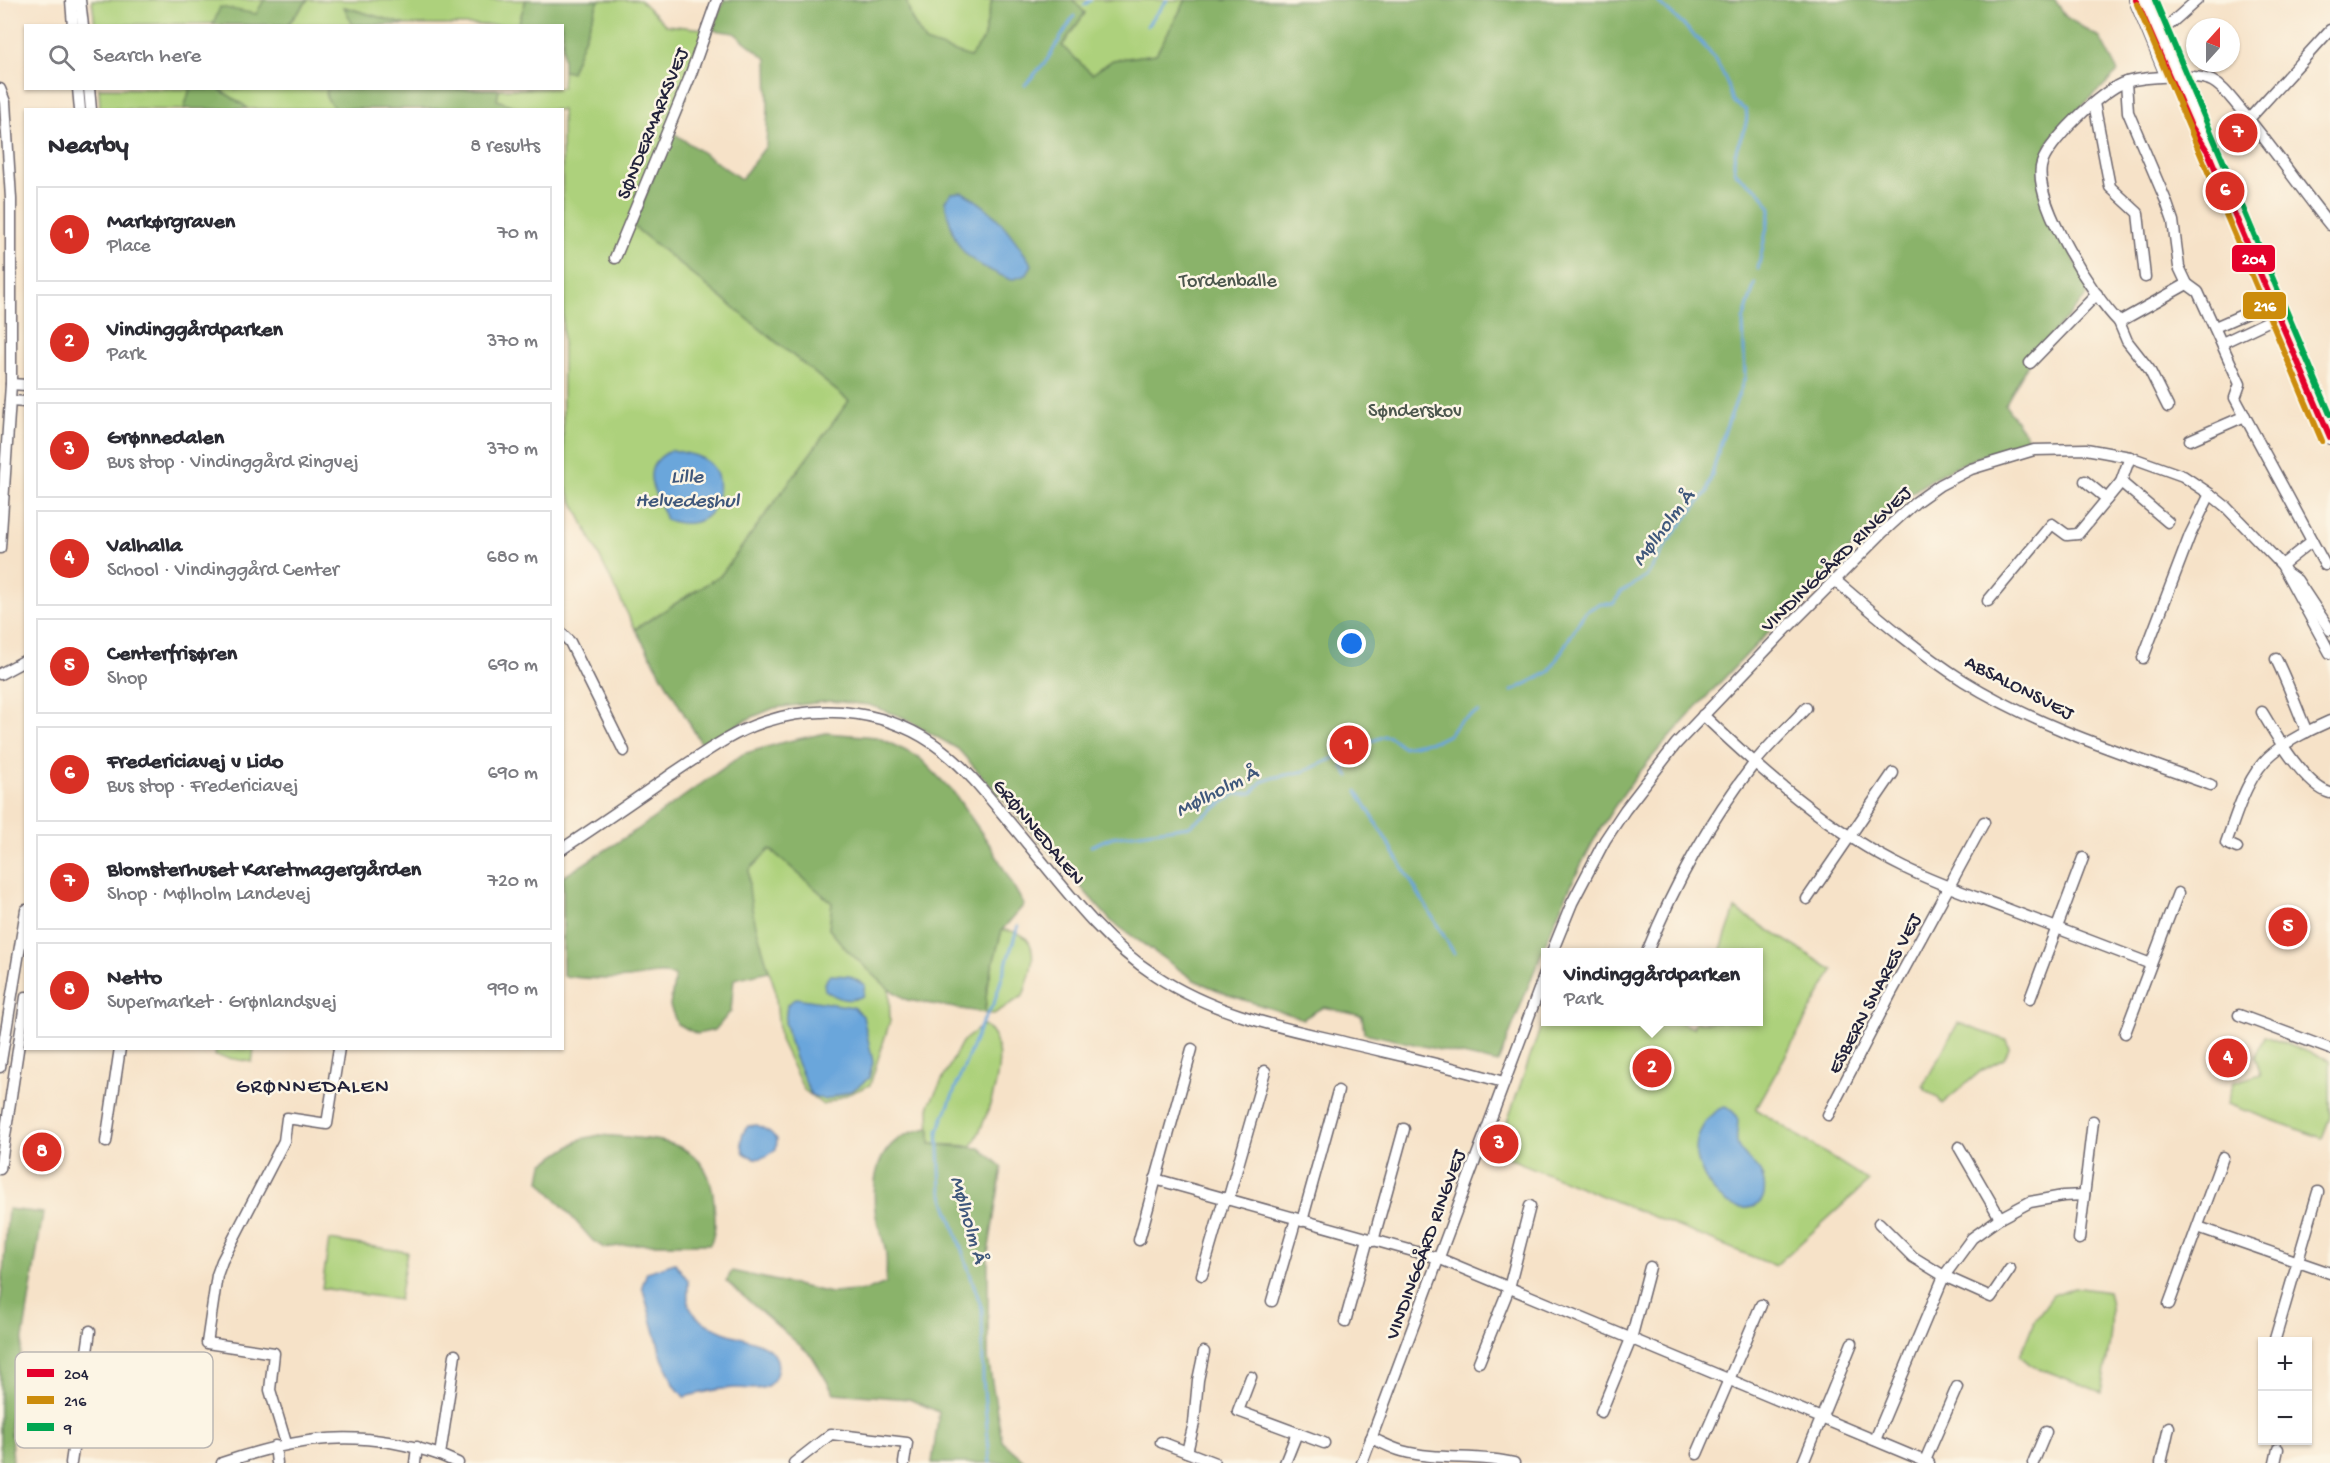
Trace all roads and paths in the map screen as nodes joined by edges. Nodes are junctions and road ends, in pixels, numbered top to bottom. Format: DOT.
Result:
graph roads {
  1 [pos="71,0"];
  2 [pos="80,0"];
  3 [pos="717,0"];
  4 [pos="2136,0"];
  5 [pos="2145,0"];
  6 [pos="2197,0"];
  7 [pos="74,24"];
  8 [pos="83,24"];
  9 [pos="2330,30"];
  10 [pos="2160,33"];
  11 [pos="2173,77"];
  12 [pos="2126,82"];
  13 [pos="0,89"];
  14 [pos="78,90"];
  15 [pos="89,90"];
  16 [pos="2094,103"];
  17 [pos="80,108"];
  18 [pos="91,108"];
  19 [pos="2249,119"];
  20 [pos="5,199"];
  21 [pos="2330,206"];
  22 [pos="2322,215"];
  23 [pos="2330,225"];
  24 [pos="615,258"];
  25 [pos="2145,277"];
  26 [pos="2187,284"];
  27 [pos="2097,294"];
  28 [pos="2272,302"];
  29 [pos="2279,316"];
  30 [pos="2119,322"];
  31 [pos="2215,327"];
  32 [pos="6,330"];
  33 [pos="2222,343"];
  34 [pos="2030,363"];
  35 [pos="11,384"];
  36 [pos="24,385"];
  37 [pos="10,401"];
  38 [pos="24,402"];
  39 [pos="2168,407"];
  40 [pos="2245,416"];
  41 [pos="2330,437"];
  42 [pos="2190,440"];
  43 [pos="4,455"];
  44 [pos="2130,457"];
  45 [pos="2085,481"];
  46 [pos="2121,482"];
  47 [pos="2210,494"];
  48 [pos="2106,499"];
  49 [pos="2168,522"];
  50 [pos="2312,541"];
  51 [pos="0,548"];
  52 [pos="2325,566"];
  53 [pos="2285,569"];
  54 [pos="1835,580"];
  55 [pos="1988,601"];
  56 [pos="2330,630"];
  57 [pos="564,636"];
  58 [pos="2330,653"];
  59 [pos="2143,658"];
  60 [pos="2276,659"];
  61 [pos="24,661"];
  62 [pos="0,674"];
  63 [pos="1806,708"];
  64 [pos="2262,712"];
  65 [pos="1703,715"];
  66 [pos="2330,721"];
  67 [pos="2307,732"];
  68 [pos="2284,745"];
  69 [pos="624,751"];
  70 [pos="1754,764"];
  71 [pos="1893,773"];
  72 [pos="2211,785"];
  73 [pos="2330,793"];
  74 [pos="1984,822"];
  75 [pos="1850,836"];
  76 [pos="564,848"];
  77 [pos="2237,848"];
  78 [pos="2083,858"];
  79 [pos="1949,887"];
  80 [pos="2178,893"];
  81 [pos="1807,899"];
  82 [pos="2057,928"];
  83 [pos="23,939"];
  84 [pos="1554,948"];
  85 [pos="1649,948"];
  86 [pos="2151,964"];
  87 [pos="1541,982"];
  88 [pos="2030,999"];
  89 [pos="24,1007"];
  90 [pos="4,1009"];
  91 [pos="23,1012"];
  92 [pos="2239,1015"];
  93 [pos="2125,1033"];
  94 [pos="1192,1049"];
  95 [pos="2330,1049"];
  96 [pos="120,1050"];
  97 [pos="339,1050"];
  98 [pos="0,1067"];
  99 [pos="1264,1071"];
  100 [pos="1503,1082"];
  101 [pos="1338,1091"];
  102 [pos="1828,1115"];
  103 [pos="2093,1121"];
  104 [pos="1404,1129"];
  105 [pos="106,1142"];
  106 [pos="1959,1147"];
  107 [pos="2223,1157"];
  108 [pos="0,1169"];
  109 [pos="1155,1179"];
  110 [pos="2318,1192"];
  111 [pos="2084,1195"];
  112 [pos="1226,1199"];
  113 [pos="1530,1206"];
  114 [pos="2001,1218"];
  115 [pos="1299,1220"];
  116 [pos="1879,1223"];
  117 [pos="2198,1227"];
  118 [pos="2079,1239"];
  119 [pos="1138,1240"];
  120 [pos="1371,1240"];
  121 [pos="1438,1258"];
  122 [pos="2297,1263"];
  123 [pos="1650,1267"];
  124 [pos="2010,1269"];
  125 [pos="2330,1273"];
  126 [pos="1202,1275"];
  127 [pos="1944,1276"];
  128 [pos="1509,1288"];
  129 [pos="1272,1301"];
  130 [pos="2169,1304"];
  131 [pos="1761,1305"];
  132 [pos="1345,1322"];
  133 [pos="90,1331"];
  134 [pos="2276,1337"];
  135 [pos="1631,1339"];
  136 [pos="1852,1343"];
  137 [pos="87,1352"];
  138 [pos="1204,1352"];
  139 [pos="455,1355"];
  140 [pos="1479,1362"];
  141 [pos="1251,1377"];
  142 [pos="1729,1380"];
  143 [pos="1957,1387"];
  144 [pos="1601,1412"];
  145 [pos="1821,1418"];
  146 [pos="2169,1428"];
  147 [pos="2046,1432"];
  148 [pos="1297,1433"];
  149 [pos="1371,1438"];
  150 [pos="1875,1440"];
  151 [pos="1161,1442"];
  152 [pos="1323,1443"];
  153 [pos="281,1445"];
  154 [pos="417,1447"];
  155 [pos="73,1448"];
  156 [pos="2278,1449"];
  157 [pos="1187,1452"];
  158 [pos="1697,1454"];
  159 [pos="440,1455"];
  160 [pos="1926,1462"];
  161 [pos="71,1463"];
  162 [pos="222,1463"];
  163 [pos="277,1463"];
  164 [pos="415,1463"];
  165 [pos="458,1463"];
  166 [pos="794,1463"];
  167 [pos="904,1463"];
  168 [pos="1215,1463"];
  169 [pos="1285,1463"];
  170 [pos="1362,1463"];
  171 [pos="1514,1463"];
  172 [pos="1803,1463"];
  173 [pos="2033,1463"];
  174 [pos="2161,1463"];
  175 [pos="2275,1463"];
  1 -- 7 [label="street"];
  2 -- 8 [label="street"];
  3 -- 24 [label="street, SØNDERMARKSVEJ"];
  4 -- 11 [label="main road"];
  5 -- 10 [label="main road"];
  6 -- 10 [label="street"];
  9 -- 19 [label="street"];
  10 -- 11 [label="main road"];
  11 -- 12 [label="street"];
  11 -- 19 [label="street"];
  11 -- 28 [label="main road"];
  12 -- 16 [label="street"];
  12 -- 26 [label="street"];
  13 -- 20 [label="street"];
  14 -- 17 [label="street"];
  15 -- 18 [label="street"];
  16 -- 25 [label="street"];
  16 -- 27 [label="street"];
  19 -- 22 [label="street"];
  20 -- 32 [label="street"];
  21 -- 22 [label="street"];
  22 -- 23 [label="street"];
  26 -- 30 [label="street"];
  26 -- 31 [label="street"];
  27 -- 30 [label="street"];
  27 -- 34 [label="street"];
  28 -- 29 [label="main road"];
  28 -- 31 [label="street"];
  29 -- 33 [label="street"];
  29 -- 41 [label="main road"];
  30 -- 39 [label="street"];
  31 -- 33 [label="street"];
  32 -- 35 [label="street"];
  33 -- 40 [label="street"];
  35 -- 36 [label="street"];
  35 -- 37 [label="street"];
  37 -- 38 [label="street"];
  37 -- 43 [label="street"];
  40 -- 42 [label="street"];
  40 -- 50 [label="street"];
  43 -- 51 [label="street"];
  44 -- 46 [label="street"];
  44 -- 47 [label="street, VINDINGGÅRD RINGVEJ"];
  44 -- 54 [label="street, VINDINGGÅRD RINGVEJ"];
  45 -- 48 [label="street"];
  46 -- 48 [label="street"];
  46 -- 49 [label="street"];
  47 -- 53 [label="street, VINDINGGÅRD RINGVEJ"];
  47 -- 59 [label="street"];
  48 -- 55 [label="street"];
  50 -- 52 [label="street"];
  50 -- 53 [label="street"];
  53 -- 56 [label="street, VINDINGGÅRD RINGVEJ"];
  53 -- 58 [label="street, VINDINGGÅRD RINGVEJ"];
  54 -- 65 [label="street, VINDINGGÅRD RINGVEJ"];
  54 -- 72 [label="street, ABSALONSVEJ"];
  57 -- 69 [label="street"];
  60 -- 67 [label="street"];
  61 -- 62 [label="street"];
  63 -- 70 [label="street"];
  64 -- 68 [label="street"];
  65 -- 70 [label="street"];
  65 -- 84 [label="street, VINDINGGÅRD RINGVEJ"];
  66 -- 67 [label="street"];
  67 -- 68 [label="street"];
  68 -- 73 [label="street"];
  68 -- 77 [label="street"];
  70 -- 75 [label="street"];
  70 -- 85 [label="street"];
  71 -- 75 [label="street"];
  74 -- 79 [label="street, ESBERN SNARES VEJ"];
  75 -- 79 [label="street"];
  75 -- 81 [label="street"];
  76 -- 100 [label="street, GRØNNEDALEN"];
  78 -- 82 [label="street"];
  79 -- 82 [label="street"];
  79 -- 102 [label="street, ESBERN SNARES VEJ"];
  80 -- 86 [label="street"];
  82 -- 86 [label="street"];
  82 -- 88 [label="street"];
  83 -- 90 [label="street"];
  86 -- 93 [label="street"];
  87 -- 100 [label="street, VINDINGGÅRD RINGVEJ"];
  89 -- 91 [label="street"];
  90 -- 91 [label="street"];
  90 -- 98 [label="street"];
  91 -- 108 [label="street"];
  92 -- 95 [label="street"];
  94 -- 109 [label="street"];
  96 -- 105 [label="street"];
  97 -- 153 [label="street"];
  99 -- 112 [label="street"];
  100 -- 121 [label="street, VINDINGGÅRD RINGVEJ"];
  101 -- 115 [label="street"];
  103 -- 111 [label="street"];
  104 -- 120 [label="street"];
  106 -- 114 [label="street"];
  107 -- 117 [label="street"];
  109 -- 112 [label="street"];
  109 -- 119 [label="street"];
  110 -- 122 [label="street"];
  111 -- 114 [label="street"];
  111 -- 118 [label="street"];
  112 -- 115 [label="street"];
  112 -- 126 [label="street"];
  113 -- 128 [label="street"];
  114 -- 127 [label="street"];
  115 -- 120 [label="street"];
  115 -- 129 [label="street"];
  116 -- 127 [label="street"];
  117 -- 122 [label="street"];
  117 -- 130 [label="street"];
  120 -- 121 [label="street"];
  120 -- 132 [label="street"];
  121 -- 128 [label="street"];
  121 -- 149 [label="street, VINDINGGÅRD RINGVEJ"];
  122 -- 125 [label="street"];
  122 -- 134 [label="street"];
  123 -- 135 [label="street"];
  124 -- 127 [label="street"];
  127 -- 150 [label="street"];
  128 -- 135 [label="street"];
  128 -- 140 [label="street"];
  131 -- 142 [label="street"];
  133 -- 137 [label="street"];
  135 -- 142 [label="street"];
  135 -- 144 [label="street"];
  136 -- 145 [label="street"];
  138 -- 157 [label="street"];
  139 -- 159 [label="street"];
  141 -- 148 [label="street"];
  142 -- 145 [label="street"];
  142 -- 158 [label="street"];
  143 -- 160 [label="street"];
  145 -- 150 [label="street"];
  145 -- 172 [label="street"];
  146 -- 174 [label="street"];
  147 -- 173 [label="street"];
  148 -- 152 [label="street"];
  148 -- 169 [label="street"];
  149 -- 170 [label="street, VINDINGGÅRD RINGVEJ"];
  149 -- 171 [label="street"];
  150 -- 160 [label="street"];
  151 -- 157 [label="street"];
  153 -- 154 [label="street"];
  153 -- 162 [label="street"];
  153 -- 163 [label="street"];
  154 -- 159 [label="street"];
  154 -- 164 [label="street"];
  155 -- 161 [label="street"];
  156 -- 175 [label="street"];
  157 -- 168 [label="street"];
  159 -- 165 [label="street"];
  166 -- 167 [label="street"];
}
